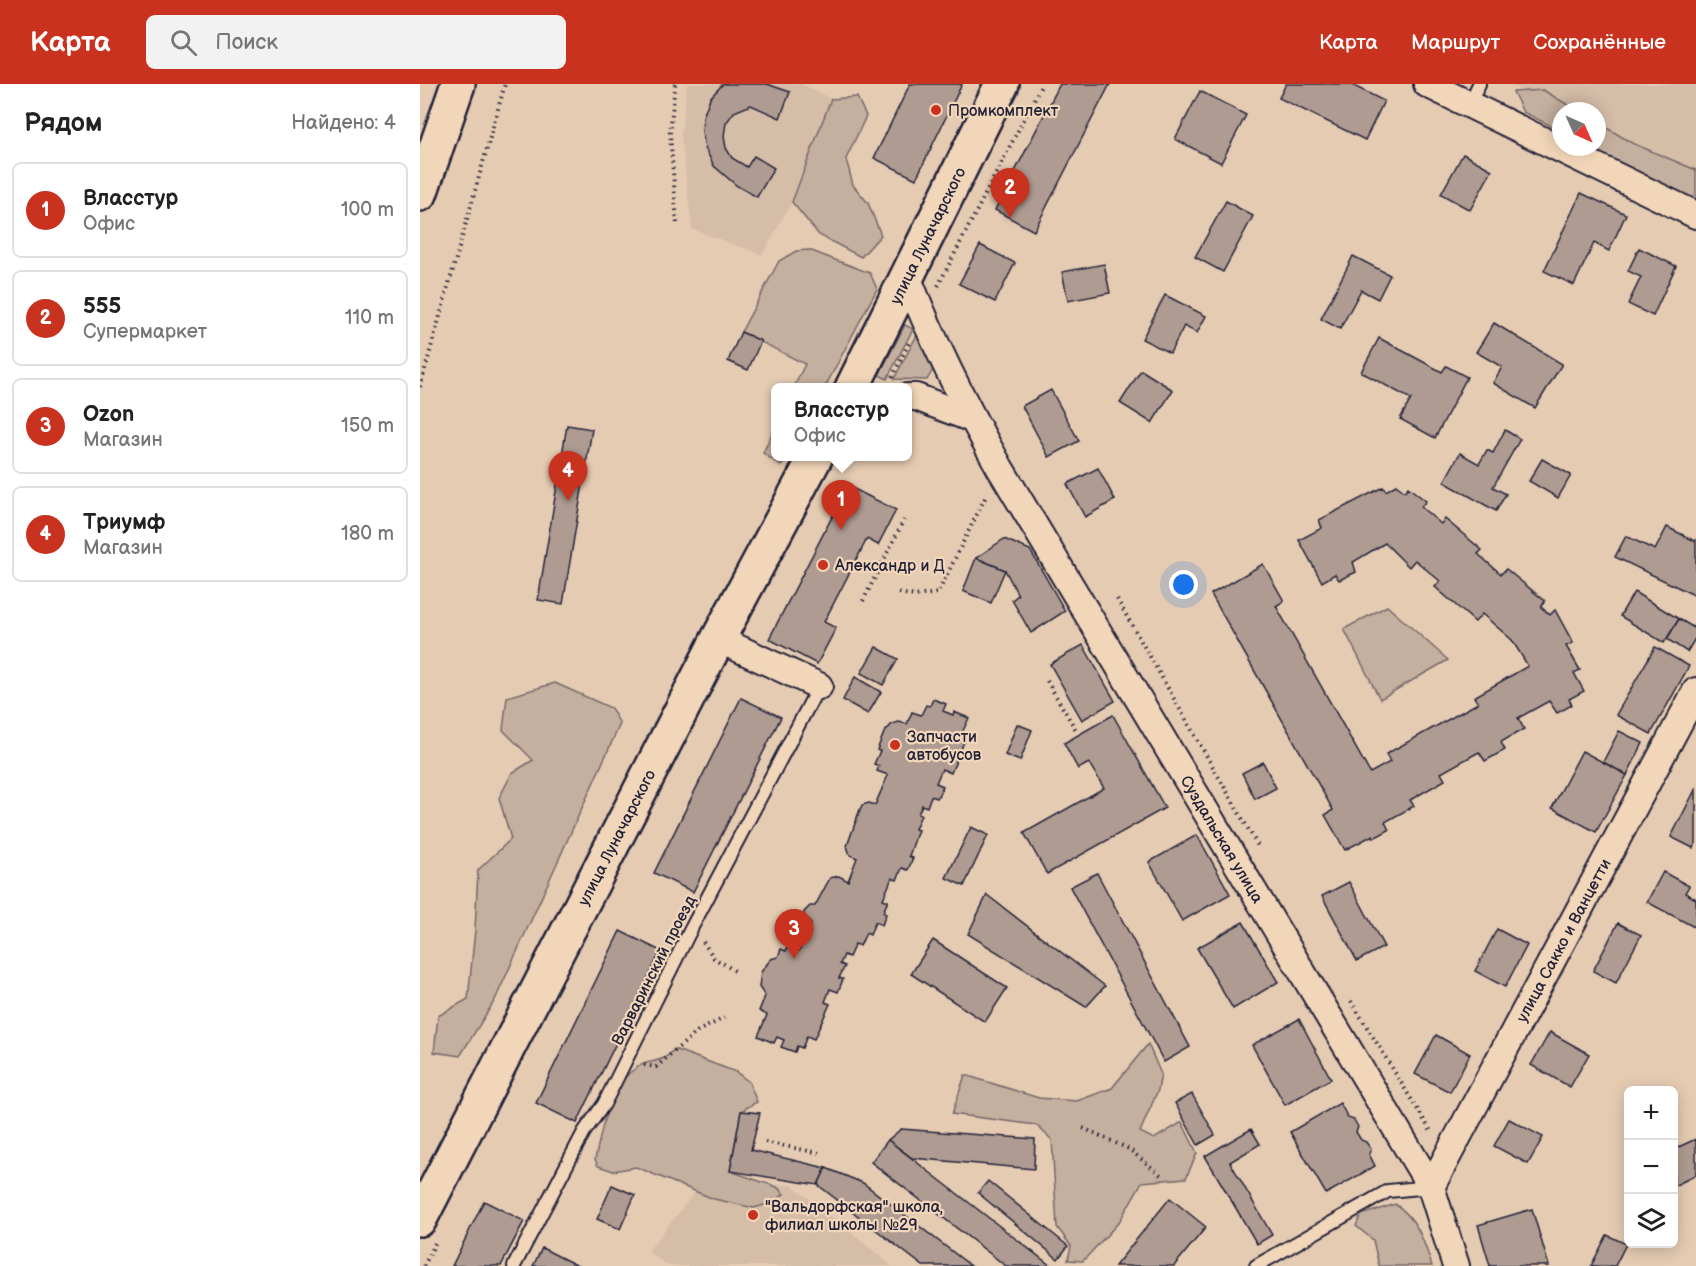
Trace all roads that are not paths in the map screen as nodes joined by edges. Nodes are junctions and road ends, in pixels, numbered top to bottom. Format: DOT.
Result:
graph roads {
  1 [pos="458,84"];
  2 [pos="1002,84"];
  3 [pos="1427,84"];
  4 [pos="1474,94"];
  5 [pos="420,194"];
  6 [pos="1696,214"];
  7 [pos="907,276"];
  8 [pos="854,383"];
  9 [pos="912,395"];
  10 [pos="972,419"];
  11 [pos="813,461"];
  12 [pos="718,639"];
  13 [pos="819,686"];
  14 [pos="1696,692"];
  15 [pos="1431,1187"];
  16 [pos="420,1219"];
  17 [pos="514,1266"];
  18 [pos="1256,1266"];
  19 [pos="1456,1266"];
  1 -- 5 [label="main road"];
  2 -- 7 [label="main road, улица Луначарского"];
  3 -- 4 [label="street"];
  4 -- 6 [label="street"];
  7 -- 8 [label="main road, улица Луначарского"];
  7 -- 10 [label="street, Суздальская улица"];
  9 -- 10 [label="street"];
  10 -- 15 [label="street, Суздальская улица"];
  11 -- 12 [label="main road, улица Луначарского"];
  12 -- 13 [label="street"];
  12 -- 16 [label="main road, улица Луначарского"];
  13 -- 17 [label="lane, Варваринский проезд"];
  14 -- 15 [label="street, улица Сакко и Ванцетти"];
  15 -- 18 [label="lane"];
  15 -- 19 [label="street, Суздальская улица"];
}
